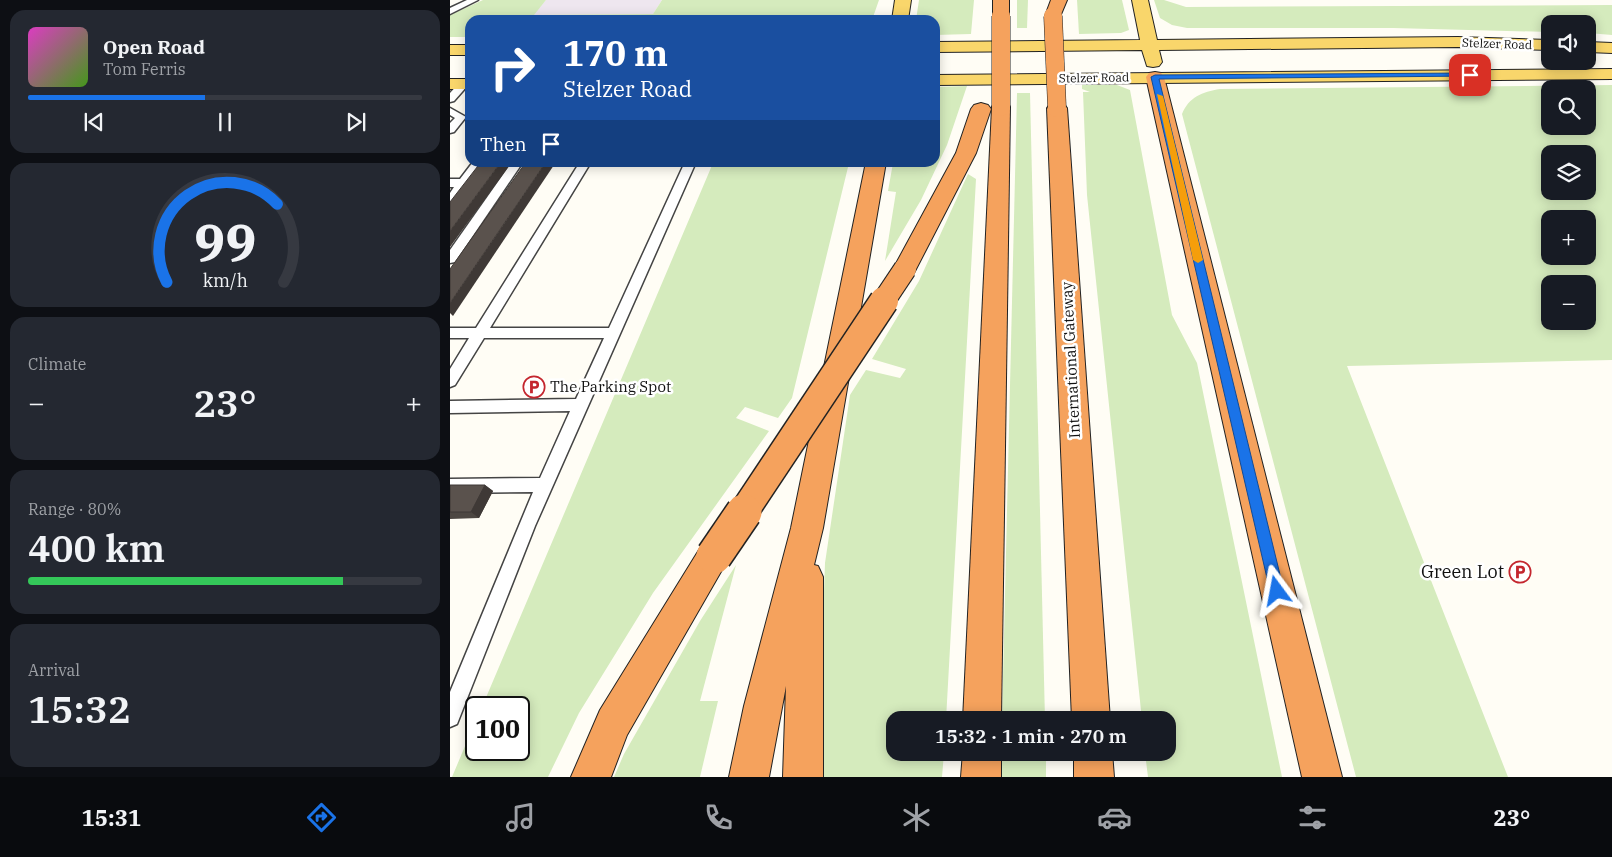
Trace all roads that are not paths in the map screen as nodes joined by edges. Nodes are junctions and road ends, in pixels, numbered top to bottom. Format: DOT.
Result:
graph roads {
  1 [pos="474,0"];
  2 [pos="903,0"];
  3 [pos="1140,0"];
  4 [pos="1054,5"];
  5 [pos="1001,8"];
  6 [pos="450,11"];
  7 [pos="901,15"];
  8 [pos="1151,44"];
  9 [pos="1541,45"];
  10 [pos="940,47"];
  11 [pos="1596,47"];
  12 [pos="1612,48"];
  13 [pos="450,50"];
  14 [pos="465,50"];
  15 [pos="1612,74"];
  16 [pos="1155,77"];
  17 [pos="940,80"];
  18 [pos="461,84"];
  19 [pos="450,99"];
  20 [pos="991,108"];
  21 [pos="450,111"];
  22 [pos="450,130"];
  23 [pos="474,167"];
  24 [pos="514,167"];
  25 [pos="583,167"];
  26 [pos="689,167"];
  27 [pos="875,167"];
  28 [pos="450,183"];
  29 [pos="463,183"];
  30 [pos="450,200"];
  31 [pos="450,259"];
  32 [pos="614,332"];
  33 [pos="450,333"];
  34 [pos="480,333"];
  35 [pos="450,381"];
  36 [pos="580,405"];
  37 [pos="450,407"];
  38 [pos="544,485"];
  39 [pos="450,486"];
  40 [pos="806,528"];
  41 [pos="982,711"];
  42 [pos="1090,711"];
  43 [pos="450,717"];
  44 [pos="982,761"];
  45 [pos="1093,761"];
  46 [pos="591,777"];
  47 [pos="749,777"];
  48 [pos="803,777"];
  49 [pos="981,777"];
  50 [pos="1094,777"];
  51 [pos="1322,777"];
  1 -- 6 [label="lane"];
  2 -- 7 [label="main road"];
  3 -- 8 [label="main road"];
  4 -- 42 [label="highway, International Gateway, bridge"];
  5 -- 20 [label="highway, bridge"];
  8 -- 9 [label="main road, Stelzer Road"];
  8 -- 10 [label="main road, Stelzer Road"];
  8 -- 16 [label="main road"];
  11 -- 12 [label="main road"];
  13 -- 14 [label="main road"];
  15 -- 16 [label="main road, Stelzer Road"];
  16 -- 17 [label="main road, Stelzer Road"];
  16 -- 51 [label="highway"];
  18 -- 19 [label="lane"];
  20 -- 41 [label="highway"];
  20 -- 46 [label="highway, bridge"];
  21 -- 22 [label="lane"];
  23 -- 29 [label="lane"];
  24 -- 31 [label="lane"];
  25 -- 34 [label="lane"];
  26 -- 32 [label="lane"];
  27 -- 40 [label="highway"];
  28 -- 29 [label="lane"];
  29 -- 30 [label="lane"];
  32 -- 34 [label="lane"];
  32 -- 36 [label="lane"];
  33 -- 34 [label="lane"];
  34 -- 35 [label="lane"];
  36 -- 37 [label="lane"];
  36 -- 38 [label="lane"];
  38 -- 39 [label="lane"];
  38 -- 43 [label="lane"];
  40 -- 47 [label="highway"];
  40 -- 48 [label="highway"];
  44 -- 49 [label="highway"];
  45 -- 50 [label="highway"];
}
